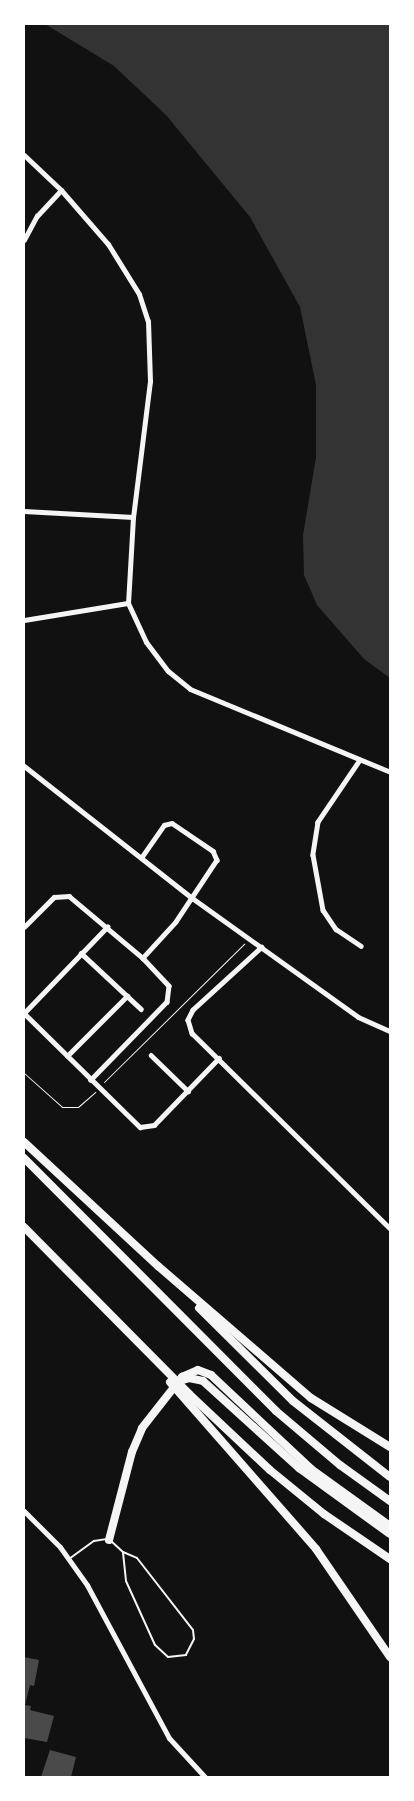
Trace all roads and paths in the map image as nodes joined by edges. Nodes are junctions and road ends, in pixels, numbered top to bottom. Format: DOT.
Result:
graph roads {
  1 [pos="24,155"];
  2 [pos="61,190"];
  3 [pos="24,240"];
  4 [pos="24,511"];
  5 [pos="133,517"];
  6 [pos="128,603"];
  7 [pos="24,620"];
  8 [pos="360,760"];
  9 [pos="24,766"];
  10 [pos="390,772"];
  11 [pos="141,858"];
  12 [pos="192,898"];
  13 [pos="24,927"];
  14 [pos="107,927"];
  15 [pos="250,938"];
  16 [pos="262,946"];
  17 [pos="362,946"];
  18 [pos="81,953"];
  19 [pos="143,958"];
  20 [pos="127,996"];
  21 [pos="142,1009"];
  22 [pos="24,1013"];
  23 [pos="390,1031"];
  24 [pos="151,1055"];
  25 [pos="67,1056"];
  26 [pos="219,1058"];
  27 [pos="24,1073"];
  28 [pos="90,1080"];
  29 [pos="98,1088"];
  30 [pos="188,1091"];
  31 [pos="24,1142"];
  32 [pos="24,1158"];
  33 [pos="24,1227"];
  34 [pos="390,1228"];
  35 [pos="158,1266"];
  36 [pos="136,1340"];
  37 [pos="176,1383"];
  38 [pos="390,1447"];
  39 [pos="390,1477"];
  40 [pos="390,1500"];
  41 [pos="24,1511"];
  42 [pos="390,1526"];
  43 [pos="390,1534"];
  44 [pos="109,1540"];
  45 [pos="122,1552"];
  46 [pos="69,1559"];
  47 [pos="390,1559"];
  48 [pos="390,1657"];
  49 [pos="205,1777"];
  1 -- 2 [label="street"];
  2 -- 3 [label="street"];
  2 -- 5 [label="street"];
  4 -- 5 [label="street"];
  5 -- 6 [label="street"];
  6 -- 7 [label="street"];
  6 -- 8 [label="street"];
  8 -- 10 [label="street"];
  8 -- 17 [label="street"];
  9 -- 11 [label="street"];
  11 -- 12 [label="street"];
  11 -- 12 [label="street"];
  12 -- 15 [label="street"];
  12 -- 19 [label="street"];
  13 -- 14 [label="street"];
  14 -- 18 [label="street"];
  14 -- 19 [label="street"];
  15 -- 16 [label="street"];
  15 -- 29 [label="path"];
  16 -- 23 [label="street"];
  16 -- 26 [label="street"];
  18 -- 20 [label="street"];
  18 -- 22 [label="street"];
  19 -- 28 [label="street"];
  20 -- 21 [label="street"];
  20 -- 25 [label="street"];
  22 -- 25 [label="street"];
  24 -- 30 [label="street"];
  25 -- 28 [label="street"];
  26 -- 30 [label="street"];
  26 -- 34 [label="street"];
  27 -- 29 [label="path"];
  28 -- 29 [label="street"];
  29 -- 30 [label="street"];
  31 -- 35 [label="highway"];
  32 -- 40 [label="highway"];
  33 -- 36 [label="highway"];
  35 -- 38 [label="highway"];
  35 -- 39 [label="highway"];
  36 -- 47 [label="highway"];
  36 -- 48 [label="highway"];
  37 -- 42 [label="highway"];
  37 -- 43 [label="highway"];
  37 -- 44 [label="highway"];
  41 -- 46 [label="street"];
  44 -- 45 [label="lane"];
  44 -- 46 [label="lane"];
  45 -- 45 [label="lane"];
  46 -- 49 [label="street"];
}
